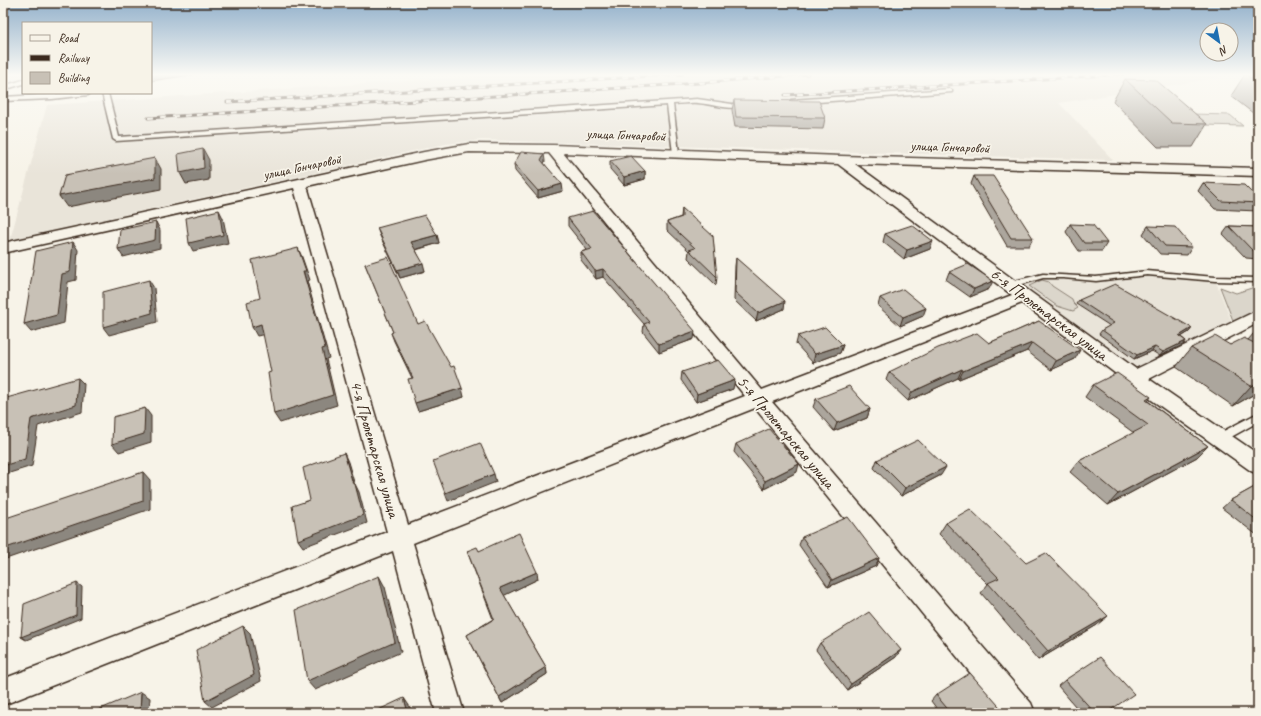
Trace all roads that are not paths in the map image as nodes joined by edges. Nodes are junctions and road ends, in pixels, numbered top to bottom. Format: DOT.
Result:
graph roads {
  1 [pos="108,107"];
  2 [pos="602,107"];
  3 [pos="671,107"];
  4 [pos="553,149"];
  5 [pos="676,153"];
  6 [pos="841,160"];
  7 [pos="1258,172"];
  8 [pos="300,184"];
  9 [pos="3,248"];
  10 [pos="1258,280"];
  11 [pos="1017,290"];
  12 [pos="1258,316"];
  13 [pos="1135,378"];
  14 [pos="759,400"];
  15 [pos="1258,417"];
  16 [pos="1220,438"];
  17 [pos="1258,466"];
  18 [pos="400,538"];
  19 [pos="3,692"];
  20 [pos="450,713"];
  21 [pos="1021,713"];
  1 -- 2 [label="lane"];
  3 -- 5 [label="lane"];
  4 -- 5 [label="street, улица Гончаровой"];
  4 -- 8 [label="street, улица Гончаровой"];
  4 -- 14 [label="street, 5-я Пролетарская улица"];
  5 -- 6 [label="street, улица Гончаровой"];
  6 -- 7 [label="street, улица Гончаровой"];
  6 -- 11 [label="street, 6-я Пролетарская улица"];
  8 -- 9 [label="street, улица Гончаровой"];
  8 -- 18 [label="street, 4-я Пролетарская улица"];
  10 -- 11 [label="lane"];
  11 -- 13 [label="street, 6-я Пролетарская улица"];
  11 -- 14 [label="street"];
  12 -- 13 [label="street"];
  13 -- 16 [label="street, 6-я Пролетарская улица"];
  14 -- 18 [label="street"];
  14 -- 21 [label="street, 5-я Пролетарская улица"];
  15 -- 16 [label="lane"];
  16 -- 17 [label="street, 6-я Пролетарская улица"];
  18 -- 19 [label="street"];
  18 -- 20 [label="street, 4-я Пролетарская улица"];
}
